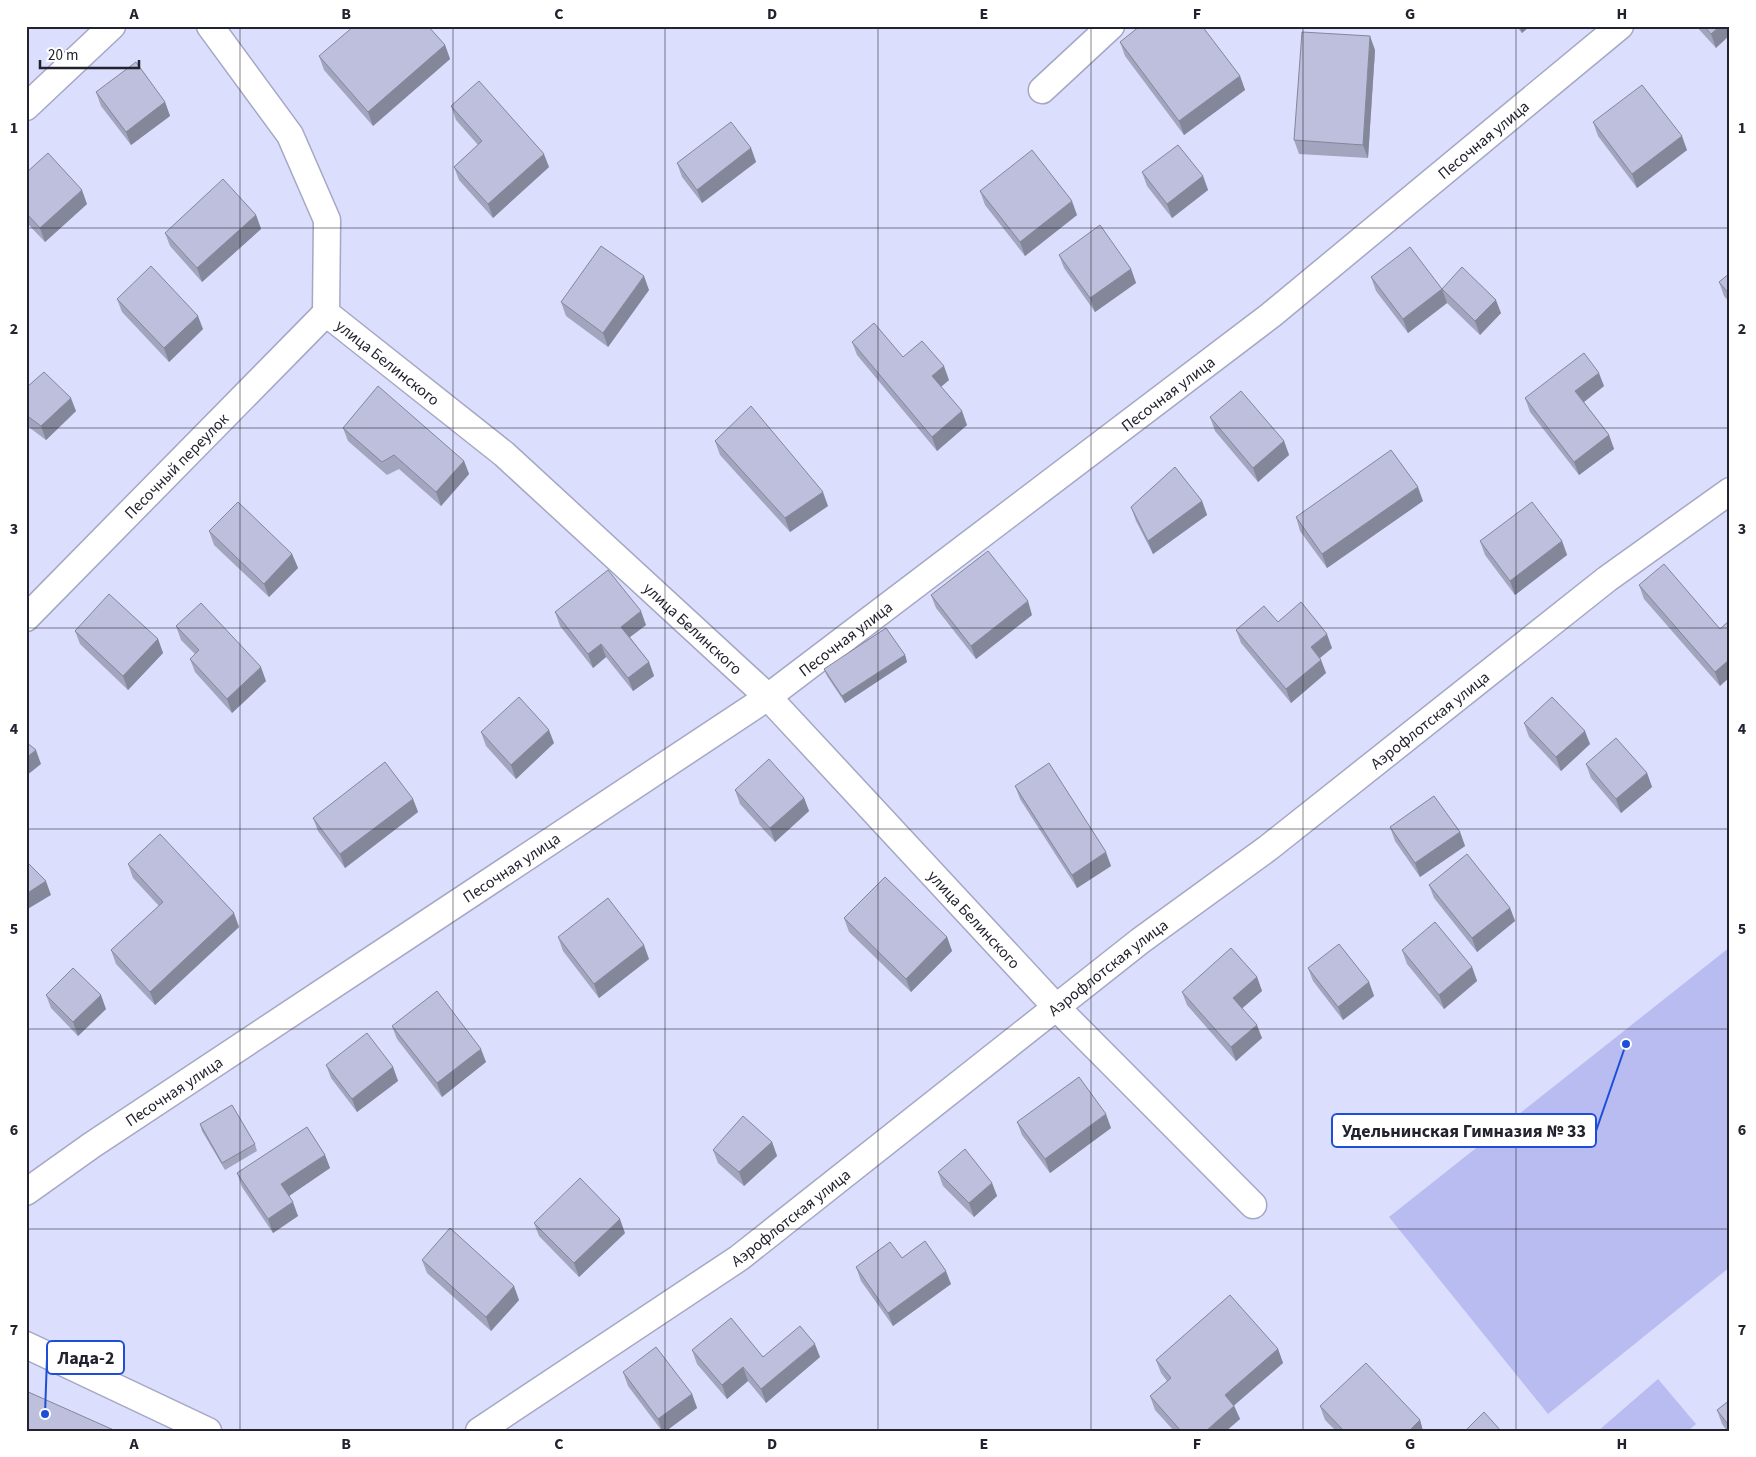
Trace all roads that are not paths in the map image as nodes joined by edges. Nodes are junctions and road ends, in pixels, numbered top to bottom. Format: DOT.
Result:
graph roads {
  1 [pos="112,26"];
  2 [pos="210,26"];
  3 [pos="1111,26"];
  4 [pos="1620,26"];
  5 [pos="1042,90"];
  6 [pos="26,106"];
  7 [pos="326,313"];
  8 [pos="1730,491"];
  9 [pos="26,618"];
  10 [pos="768,697"];
  11 [pos="1056,1007"];
  12 [pos="26,1192"];
  13 [pos="1253,1205"];
  14 [pos="26,1344"];
  15 [pos="208,1431"];
  16 [pos="479,1431"];
  1 -- 6 [label="street"];
  2 -- 7 [label="street, улица Белинского"];
  3 -- 5 [label="street"];
  4 -- 10 [label="street, Песочная улица"];
  7 -- 9 [label="street, Песочный переулок"];
  7 -- 10 [label="street, улица Белинского"];
  8 -- 11 [label="street, Аэрофлотская улица"];
  10 -- 11 [label="street, улица Белинского"];
  10 -- 12 [label="street, Песочная улица"];
  11 -- 13 [label="street, улица Белинского"];
  11 -- 16 [label="street, Аэрофлотская улица"];
  14 -- 15 [label="street"];
}
